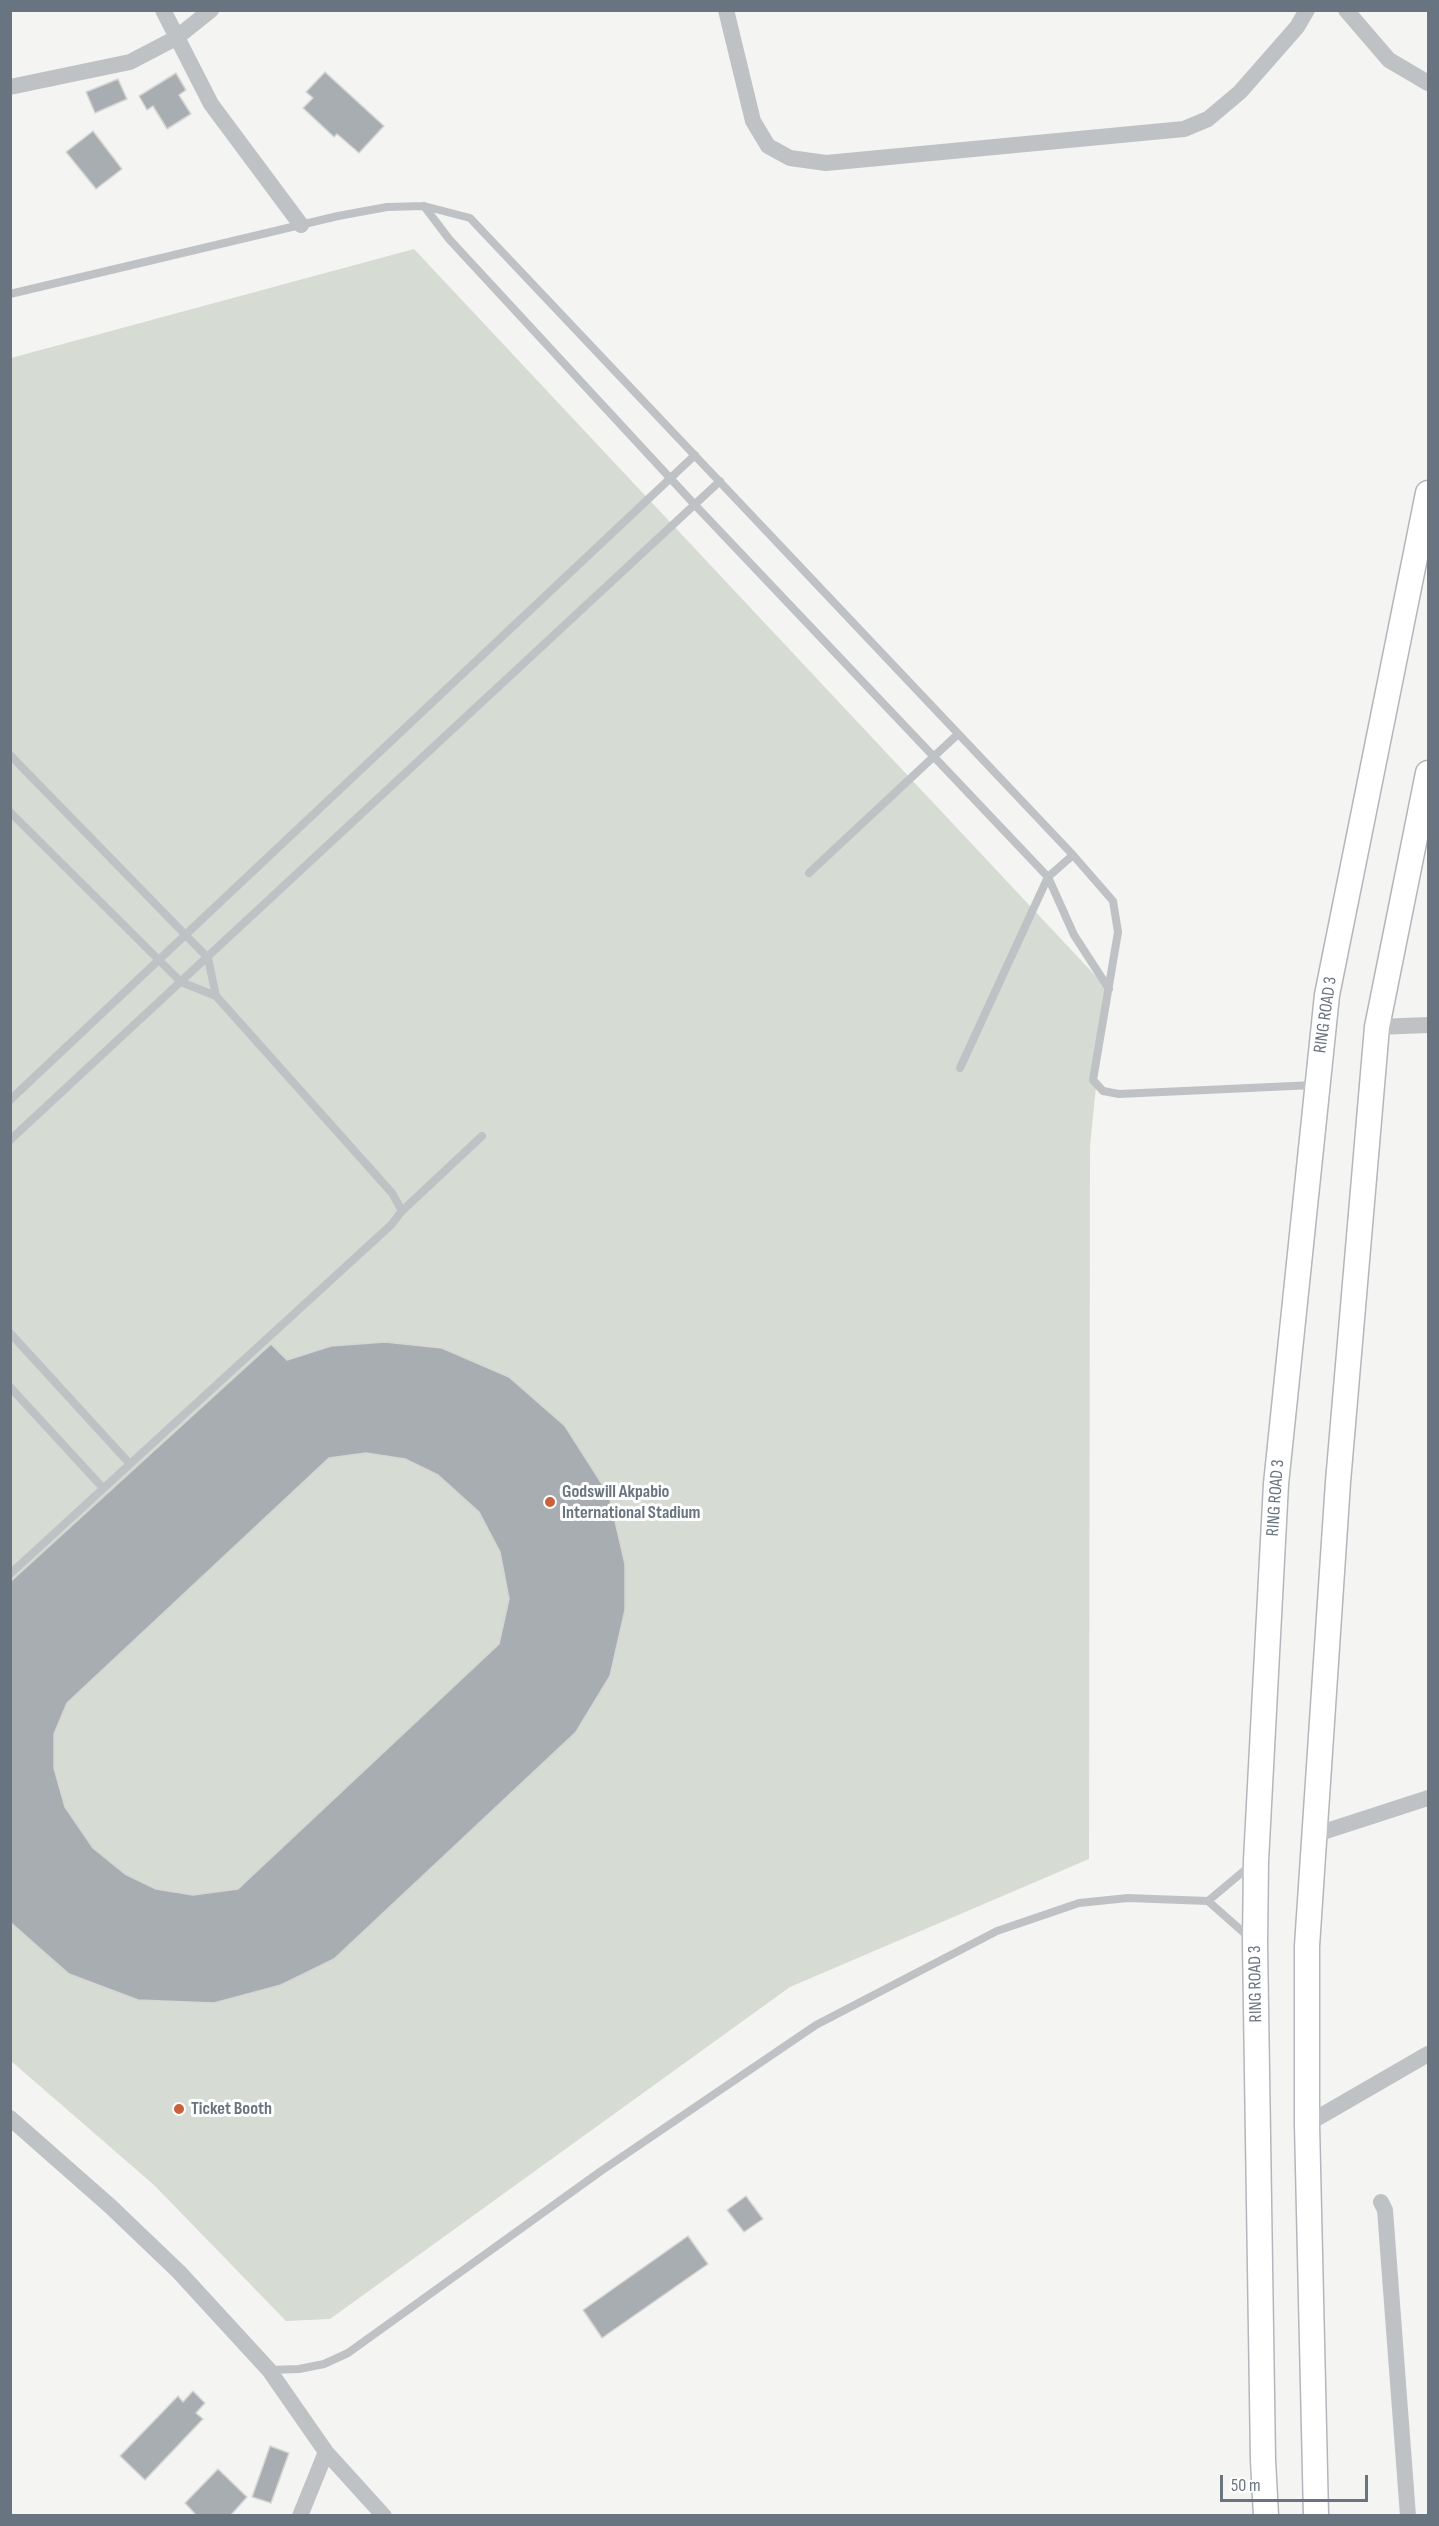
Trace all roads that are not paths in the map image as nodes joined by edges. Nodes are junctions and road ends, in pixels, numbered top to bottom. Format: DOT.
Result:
graph roads {
  1 [pos="163,10"];
  2 [pos="211,10"];
  3 [pos="726,10"];
  4 [pos="1307,10"];
  5 [pos="1346,10"];
  6 [pos="176,38"];
  7 [pos="1428,83"];
  8 [pos="10,87"];
  9 [pos="424,206"];
  10 [pos="301,225"];
  11 [pos="10,294"];
  12 [pos="696,455"];
  13 [pos="671,478"];
  14 [pos="720,481"];
  15 [pos="1428,493"];
  16 [pos="695,505"];
  17 [pos="958,734"];
  18 [pos="10,755"];
  19 [pos="933,756"];
  20 [pos="1428,773"];
  21 [pos="10,812"];
  22 [pos="1073,855"];
  23 [pos="809,873"];
  24 [pos="1048,877"];
  25 [pos="186,935"];
  26 [pos="208,958"];
  27 [pos="158,961"];
  28 [pos="181,982"];
  29 [pos="1109,989"];
  30 [pos="216,996"];
  31 [pos="1428,1024"];
  32 [pos="1377,1027"];
  33 [pos="960,1068"];
  34 [pos="1318,1085"];
  35 [pos="10,1100"];
  36 [pos="482,1136"];
  37 [pos="10,1140"];
  38 [pos="402,1211"];
  39 [pos="12,1339"];
  40 [pos="10,1387"];
  41 [pos="130,1464"];
  42 [pos="103,1488"];
  43 [pos="10,1574"];
  44 [pos="1428,1798"];
  45 [pos="1314,1834"];
  46 [pos="1256,1861"];
  47 [pos="1208,1901"];
  48 [pos="1255,1943"];
  49 [pos="1428,2055"];
  50 [pos="10,2118"];
  51 [pos="1307,2124"];
  52 [pos="1381,2202"];
  53 [pos="269,2370"];
  54 [pos="326,2452"];
  55 [pos="300,2516"];
  56 [pos="384,2516"];
  57 [pos="1266,2516"];
  58 [pos="1316,2516"];
  59 [pos="1408,2516"];
  1 -- 6 [label="street"];
  2 -- 6 [label="street"];
  3 -- 4 [label="street"];
  5 -- 7 [label="street"];
  6 -- 8 [label="street"];
  6 -- 10 [label="street"];
  9 -- 10 [label="lane"];
  9 -- 12 [label="lane"];
  9 -- 13 [label="lane"];
  10 -- 11 [label="lane"];
  12 -- 13 [label="lane"];
  12 -- 14 [label="lane"];
  13 -- 16 [label="lane"];
  13 -- 25 [label="lane"];
  14 -- 16 [label="lane"];
  14 -- 17 [label="lane"];
  15 -- 34 [label="main road, RING ROAD 3"];
  16 -- 19 [label="lane"];
  16 -- 26 [label="lane"];
  17 -- 19 [label="lane"];
  17 -- 22 [label="lane"];
  18 -- 25 [label="lane"];
  19 -- 23 [label="lane"];
  19 -- 24 [label="lane"];
  20 -- 32 [label="main road"];
  21 -- 27 [label="lane"];
  22 -- 24 [label="lane"];
  22 -- 29 [label="lane"];
  24 -- 29 [label="lane"];
  24 -- 33 [label="lane"];
  25 -- 26 [label="lane"];
  25 -- 27 [label="lane"];
  26 -- 28 [label="lane"];
  26 -- 30 [label="lane"];
  27 -- 28 [label="lane"];
  27 -- 35 [label="lane"];
  28 -- 30 [label="lane"];
  28 -- 37 [label="lane"];
  29 -- 34 [label="lane"];
  30 -- 38 [label="lane"];
  31 -- 32 [label="street"];
  32 -- 45 [label="main road"];
  34 -- 46 [label="main road, RING ROAD 3"];
  36 -- 38 [label="lane"];
  38 -- 41 [label="lane"];
  39 -- 41 [label="lane"];
  40 -- 42 [label="lane"];
  41 -- 42 [label="lane"];
  42 -- 43 [label="lane"];
  44 -- 45 [label="street"];
  45 -- 51 [label="main road"];
  46 -- 47 [label="lane"];
  46 -- 48 [label="main road, RING ROAD 3"];
  47 -- 48 [label="lane"];
  47 -- 53 [label="lane"];
  48 -- 57 [label="main road, RING ROAD 3"];
  49 -- 51 [label="street"];
  50 -- 53 [label="street"];
  51 -- 58 [label="main road"];
  52 -- 59 [label="street"];
  53 -- 54 [label="street"];
  54 -- 55 [label="street"];
  54 -- 56 [label="street"];
}
